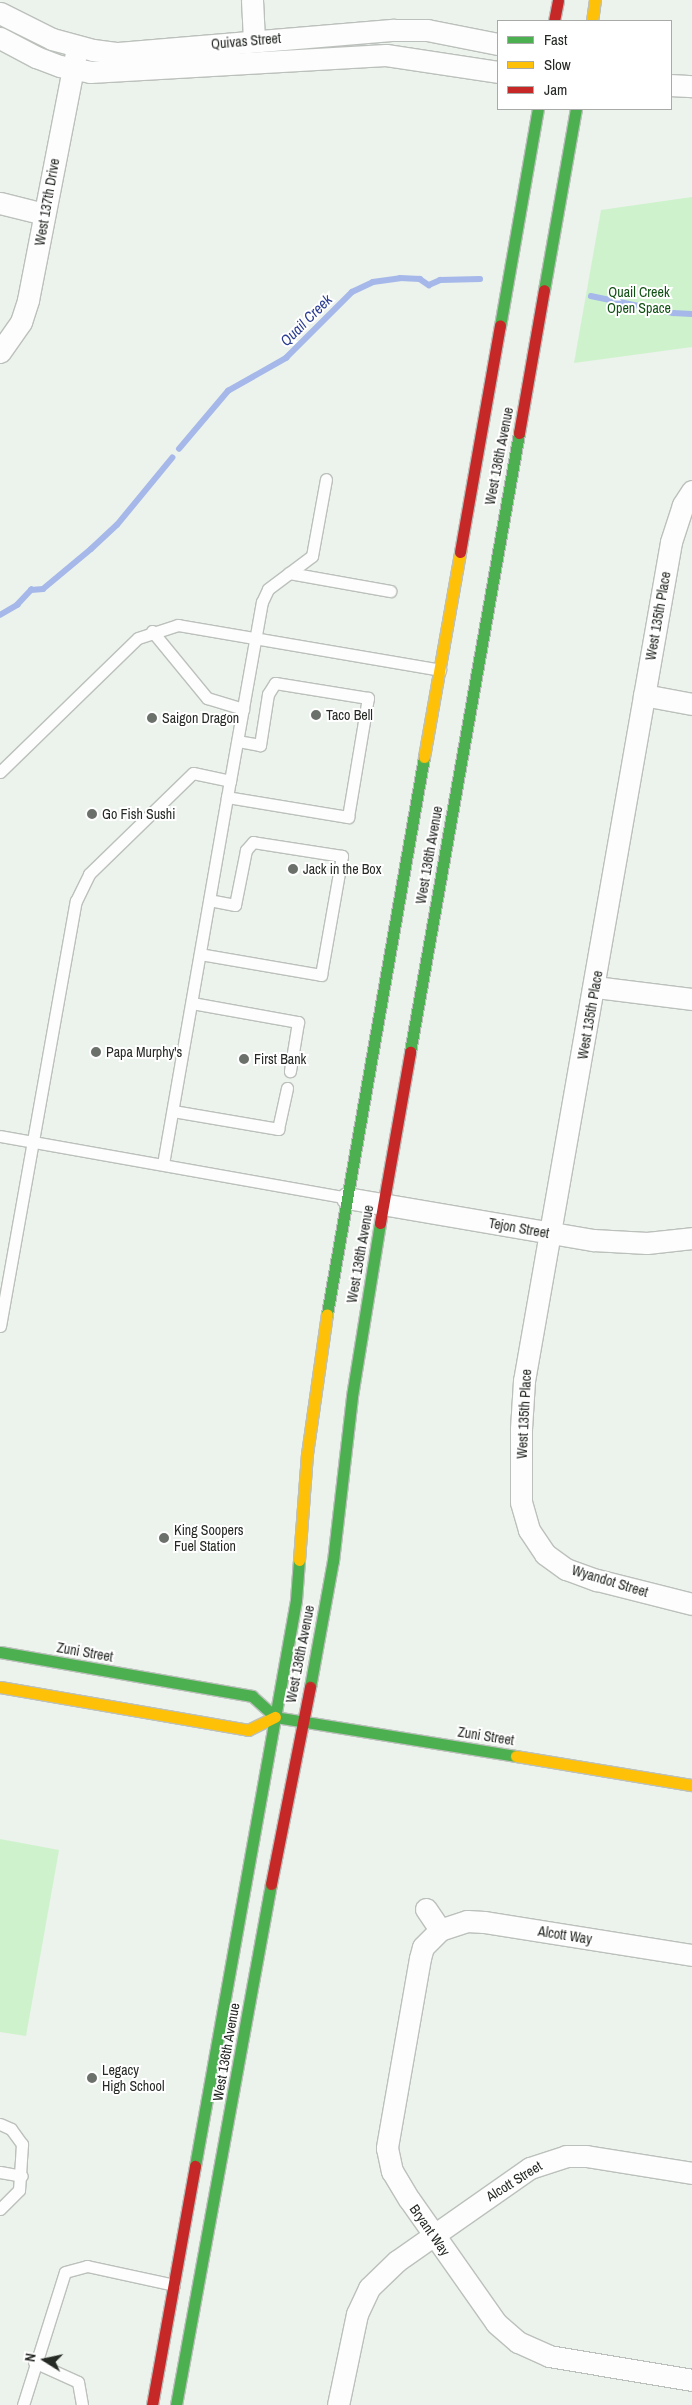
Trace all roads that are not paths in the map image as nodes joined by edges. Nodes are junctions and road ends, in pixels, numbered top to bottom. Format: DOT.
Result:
graph roads {
  1 [pos="252,0"];
  2 [pos="558,0"];
  3 [pos="595,0"];
  4 [pos="0,13"];
  5 [pos="554,20"];
  6 [pos="592,20"];
  7 [pos="0,38"];
  8 [pos="254,40"];
  9 [pos="497,44"];
  10 [pos="78,47"];
  11 [pos="72,68"];
  12 [pos="497,72"];
  13 [pos="672,85"];
  14 [pos="692,86"];
  15 [pos="538,110"];
  16 [pos="576,110"];
  17 [pos="0,203"];
  18 [pos="44,214"];
  19 [pos="0,352"];
  20 [pos="326,479"];
  21 [pos="692,491"];
  22 [pos="289,573"];
  23 [pos="390,591"];
  24 [pos="152,631"];
  25 [pos="256,638"];
  26 [pos="440,670"];
  27 [pos="644,696"];
  28 [pos="692,704"];
  29 [pos="243,709"];
  30 [pos="238,741"];
  31 [pos="0,772"];
  32 [pos="230,780"];
  33 [pos="227,798"];
  34 [pos="209,900"];
  35 [pos="200,954"];
  36 [pos="595,987"];
  37 [pos="692,999"];
  38 [pos="192,1003"];
  39 [pos="290,1071"];
  40 [pos="288,1088"];
  41 [pos="173,1111"];
  42 [pos="0,1136"];
  43 [pos="32,1141"];
  44 [pos="164,1164"];
  45 [pos="347,1198"];
  46 [pos="383,1204"];
  47 [pos="551,1233"];
  48 [pos="692,1238"];
  49 [pos="0,1326"];
  50 [pos="536,1543"];
  51 [pos="692,1604"];
  52 [pos="0,1652"];
  53 [pos="0,1687"];
  54 [pos="275,1717"];
  55 [pos="302,1722"];
  56 [pos="692,1785"];
  57 [pos="426,1909"];
  58 [pos="440,1930"];
  59 [pos="692,1955"];
  60 [pos="0,2124"];
  61 [pos="0,2172"];
  62 [pos="692,2173"];
  63 [pos="22,2176"];
  64 [pos="0,2209"];
  65 [pos="434,2235"];
  66 [pos="174,2285"];
  67 [pos="198,2290"];
  68 [pos="34,2362"];
  69 [pos="692,2380"];
  70 [pos="23,2405"];
  71 [pos="82,2405"];
  72 [pos="152,2405"];
  73 [pos="176,2405"];
  74 [pos="338,2405"];
  1 -- 8 [label="street"];
  2 -- 5 [label="main road"];
  3 -- 6 [label="main road"];
  4 -- 10 [label="street, Quivas Street"];
  7 -- 11 [label="street, Quivas Street"];
  8 -- 9 [label="street, Quivas Street"];
  8 -- 10 [label="street, Quivas Street"];
  10 -- 11 [label="street, West 137th Drive"];
  11 -- 12 [label="street, Quivas Street"];
  11 -- 18 [label="street, West 137th Drive"];
  13 -- 14 [label="street"];
  15 -- 26 [label="main road, West 136th Avenue"];
  16 -- 46 [label="main road, West 136th Avenue"];
  17 -- 18 [label="street"];
  18 -- 19 [label="street, West 137th Drive"];
  20 -- 22 [label="lane"];
  21 -- 27 [label="street, West 135th Place"];
  22 -- 23 [label="lane"];
  22 -- 25 [label="lane"];
  24 -- 25 [label="lane"];
  24 -- 29 [label="lane"];
  24 -- 31 [label="lane"];
  25 -- 26 [label="lane"];
  25 -- 29 [label="lane"];
  26 -- 45 [label="main road, West 136th Avenue"];
  27 -- 28 [label="street"];
  27 -- 36 [label="street, West 135th Place"];
  29 -- 30 [label="lane"];
  30 -- 32 [label="lane"];
  30 -- 33 [label="lane"];
  32 -- 33 [label="lane"];
  32 -- 43 [label="lane"];
  33 -- 34 [label="lane"];
  34 -- 35 [label="lane"];
  34 -- 35 [label="lane"];
  35 -- 38 [label="lane"];
  36 -- 37 [label="street"];
  36 -- 47 [label="street, West 135th Place"];
  38 -- 39 [label="lane"];
  38 -- 41 [label="lane"];
  40 -- 41 [label="lane"];
  41 -- 44 [label="lane"];
  42 -- 43 [label="lane"];
  43 -- 44 [label="lane"];
  43 -- 49 [label="lane"];
  44 -- 45 [label="lane"];
  45 -- 46 [label="street, Tejon Street"];
  45 -- 54 [label="main road, West 136th Avenue"];
  46 -- 47 [label="street, Tejon Street"];
  46 -- 55 [label="main road, West 136th Avenue"];
  47 -- 48 [label="street, Tejon Street"];
  47 -- 50 [label="street, West 135th Place"];
  50 -- 51 [label="street, Wyandot Street"];
  52 -- 54 [label="main road, Zuni Street"];
  53 -- 54 [label="main road"];
  54 -- 55 [label="main road, Zuni Street"];
  54 -- 66 [label="main road, West 136th Avenue"];
  55 -- 56 [label="main road, Zuni Street"];
  55 -- 67 [label="main road, West 136th Avenue"];
  57 -- 58 [label="street"];
  58 -- 59 [label="street, Alcott Way"];
  58 -- 65 [label="street, Bryant Way"];
  60 -- 63 [label="lane"];
  61 -- 63 [label="lane"];
  62 -- 65 [label="street, Alcott Street"];
  63 -- 64 [label="lane"];
  65 -- 69 [label="street, Bryant Way"];
  65 -- 74 [label="street, Alcott Street"];
  66 -- 67 [label="main road"];
  66 -- 68 [label="lane"];
  66 -- 72 [label="main road, West 136th Avenue"];
  67 -- 73 [label="main road, West 136th Avenue"];
  68 -- 70 [label="lane"];
  68 -- 71 [label="lane"];
}
